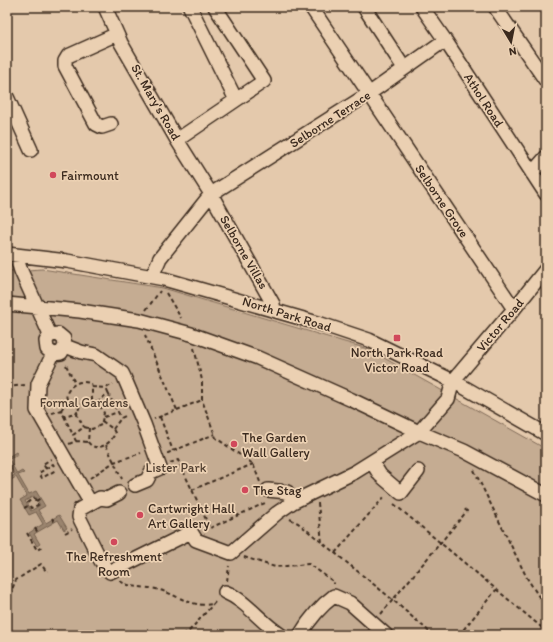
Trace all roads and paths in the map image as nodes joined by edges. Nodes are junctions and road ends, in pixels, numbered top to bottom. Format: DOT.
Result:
graph roads {
  1 [pos="105,7"];
  2 [pos="190,7"];
  3 [pos="215,7"];
  4 [pos="311,7"];
  5 [pos="364,7"];
  6 [pos="422,7"];
  7 [pos="495,7"];
  8 [pos="117,34"];
  9 [pos="445,40"];
  10 [pos="404,68"];
  11 [pos="546,81"];
  12 [pos="370,93"];
  13 [pos="7,97"];
  14 [pos="236,100"];
  15 [pos="112,124"];
  16 [pos="177,140"];
  17 [pos="31,150"];
  18 [pos="546,157"];
  19 [pos="532,173"];
  20 [pos="211,194"];
  21 [pos="546,194"];
  22 [pos="11,255"];
  23 [pos="152,276"];
  24 [pos="544,276"];
  25 [pos="7,304"];
  26 [pos="37,307"];
  27 [pos="514,309"];
  28 [pos="274,310"];
  29 [pos="139,320"];
  30 [pos="191,334"];
  31 [pos="60,351"];
  32 [pos="124,377"];
  33 [pos="453,381"];
  34 [pos="75,383"];
  35 [pos="38,384"];
  36 [pos="7,387"];
  37 [pos="92,387"];
  38 [pos="106,388"];
  39 [pos="108,393"];
  40 [pos="68,400"];
  41 [pos="202,400"];
  42 [pos="92,401"];
  43 [pos="97,403"];
  44 [pos="79,407"];
  45 [pos="60,410"];
  46 [pos="138,410"];
  47 [pos="177,410"];
  48 [pos="78,412"];
  49 [pos="118,412"];
  50 [pos="41,416"];
  51 [pos="64,416"];
  52 [pos="104,417"];
  53 [pos="160,417"];
  54 [pos="121,418"];
  55 [pos="102,421"];
  56 [pos="144,424"];
  57 [pos="84,427"];
  58 [pos="89,428"];
  59 [pos="113,429"];
  60 [pos="419,432"];
  61 [pos="215,434"];
  62 [pos="546,434"];
  63 [pos="73,435"];
  64 [pos="76,441"];
  65 [pos="88,442"];
  66 [pos="106,445"];
  67 [pos="60,449"];
  68 [pos="153,449"];
  69 [pos="173,451"];
  70 [pos="464,451"];
  71 [pos="114,462"];
  72 [pos="372,462"];
  73 [pos="253,464"];
  74 [pos="166,465"];
  75 [pos="56,470"];
  76 [pos="418,471"];
  77 [pos="60,476"];
  78 [pos="122,479"];
  79 [pos="80,485"];
  80 [pos="135,485"];
  81 [pos="192,490"];
  82 [pos="266,490"];
  83 [pos="317,490"];
  84 [pos="119,493"];
  85 [pos="546,495"];
  86 [pos="41,499"];
  87 [pos="90,502"];
  88 [pos="293,502"];
  89 [pos="25,508"];
  90 [pos="464,509"];
  91 [pos="277,513"];
  92 [pos="53,519"];
  93 [pos="55,522"];
  94 [pos="451,525"];
  95 [pos="454,527"];
  96 [pos="72,529"];
  97 [pos="27,533"];
  98 [pos="65,533"];
  99 [pos="322,543"];
  100 [pos="440,543"];
  101 [pos="42,547"];
  102 [pos="231,553"];
  103 [pos="335,553"];
  104 [pos="48,571"];
  105 [pos="110,572"];
  106 [pos="496,590"];
  107 [pos="225,592"];
  108 [pos="334,596"];
  109 [pos="393,600"];
  110 [pos="7,601"];
  111 [pos="546,608"];
  112 [pos="373,623"];
  113 [pos="7,626"];
  114 [pos="546,631"];
  115 [pos="18,635"];
  116 [pos="183,635"];
  117 [pos="281,635"];
  118 [pos="300,635"];
  119 [pos="386,635"];
  120 [pos="433,635"];
  121 [pos="459,635"];
  1 -- 8 [label="street, St. Mary's Road"];
  2 -- 14 [label="street"];
  3 -- 14 [label="street"];
  4 -- 12 [label="street, Selborne Grove"];
  5 -- 10 [label="street"];
  6 -- 9 [label="street, Athol Road"];
  7 -- 11 [label="street"];
  8 -- 15 [label="street"];
  8 -- 16 [label="street, St. Mary's Road"];
  9 -- 10 [label="street, Selborne Terrace"];
  9 -- 19 [label="street, Athol Road"];
  10 -- 12 [label="street, Selborne Terrace"];
  12 -- 20 [label="street, Selborne Terrace"];
  12 -- 27 [label="street, Selborne Grove"];
  13 -- 17 [label="street"];
  14 -- 16 [label="street"];
  16 -- 20 [label="street, St. Mary's Road"];
  18 -- 19 [label="street"];
  19 -- 21 [label="street, Athol Road"];
  20 -- 23 [label="street, Selborne Terrace"];
  20 -- 28 [label="street, Selborne Villas"];
  22 -- 23 [label="street, North Park Road"];
  22 -- 26 [label="street"];
  23 -- 28 [label="street, North Park Road"];
  24 -- 27 [label="street, Victor Road"];
  25 -- 26 [label="street"];
  26 -- 29 [label="street"];
  26 -- 31 [label="street"];
  27 -- 33 [label="street, Victor Road"];
  28 -- 33 [label="street, North Park Road"];
  29 -- 30 [label="street"];
  29 -- 30 [label="path"];
  29 -- 47 [label="path"];
  30 -- 41 [label="path"];
  30 -- 60 [label="street"];
  31 -- 32 [label="street"];
  31 -- 34 [label="path"];
  31 -- 35 [label="street"];
  32 -- 38 [label="path"];
  32 -- 46 [label="street"];
  33 -- 60 [label="street"];
  33 -- 62 [label="street, North Park Road"];
  34 -- 37 [label="path"];
  34 -- 40 [label="path"];
  35 -- 36 [label="path"];
  35 -- 50 [label="street"];
  37 -- 38 [label="path"];
  37 -- 42 [label="path"];
  38 -- 39 [label="path"];
  39 -- 43 [label="path"];
  39 -- 49 [label="path"];
  40 -- 44 [label="path"];
  40 -- 45 [label="path"];
  41 -- 47 [label="path"];
  41 -- 61 [label="path"];
  42 -- 43 [label="path"];
  42 -- 44 [label="path"];
  43 -- 52 [label="path"];
  44 -- 48 [label="path"];
  45 -- 50 [label="path"];
  45 -- 51 [label="path"];
  46 -- 54 [label="path"];
  46 -- 56 [label="street"];
  47 -- 53 [label="path"];
  48 -- 51 [label="path"];
  48 -- 57 [label="path"];
  49 -- 52 [label="path"];
  49 -- 54 [label="path"];
  50 -- 67 [label="street"];
  51 -- 63 [label="path"];
  52 -- 55 [label="path"];
  53 -- 56 [label="path"];
  53 -- 69 [label="path"];
  54 -- 59 [label="path"];
  55 -- 58 [label="path"];
  55 -- 59 [label="path"];
  56 -- 68 [label="street"];
  57 -- 58 [label="path"];
  57 -- 63 [label="path"];
  58 -- 65 [label="path"];
  59 -- 66 [label="path"];
  60 -- 70 [label="street"];
  60 -- 72 [label="street"];
  61 -- 69 [label="path"];
  61 -- 73 [label="path"];
  63 -- 64 [label="path"];
  64 -- 65 [label="path"];
  64 -- 67 [label="path"];
  65 -- 66 [label="path"];
  66 -- 71 [label="path"];
  67 -- 79 [label="street"];
  68 -- 71 [label="path"];
  68 -- 74 [label="street"];
  69 -- 74 [label="path"];
  70 -- 85 [label="street"];
  70 -- 111 [label="path"];
  71 -- 78 [label="path"];
  71 -- 79 [label="path"];
  72 -- 76 [label="street"];
  72 -- 83 [label="street"];
  73 -- 81 [label="path"];
  73 -- 82 [label="path"];
  74 -- 80 [label="street"];
  74 -- 81 [label="path"];
  75 -- 75 [label="path"];
  75 -- 77 [label="path"];
  79 -- 87 [label="street"];
  81 -- 82 [label="path"];
  82 -- 88 [label="street"];
  83 -- 88 [label="street"];
  83 -- 99 [label="path"];
  84 -- 87 [label="street"];
  86 -- 89 [label="path"];
  87 -- 105 [label="street"];
  88 -- 91 [label="street"];
  90 -- 95 [label="path"];
  91 -- 99 [label="path"];
  91 -- 102 [label="street"];
  92 -- 93 [label="path"];
  94 -- 95 [label="path"];
  95 -- 100 [label="path"];
  96 -- 98 [label="path"];
  97 -- 101 [label="path"];
  99 -- 103 [label="path"];
  100 -- 103 [label="path"];
  100 -- 106 [label="path"];
  100 -- 109 [label="path"];
  102 -- 105 [label="street"];
  102 -- 108 [label="path"];
  103 -- 109 [label="path"];
  104 -- 110 [label="path"];
  105 -- 116 [label="path"];
  106 -- 114 [label="path"];
  106 -- 121 [label="path"];
  107 -- 117 [label="street"];
  108 -- 112 [label="street"];
  108 -- 118 [label="street"];
  109 -- 112 [label="path"];
  109 -- 120 [label="path"];
  112 -- 119 [label="street"];
  113 -- 115 [label="path"];
}
